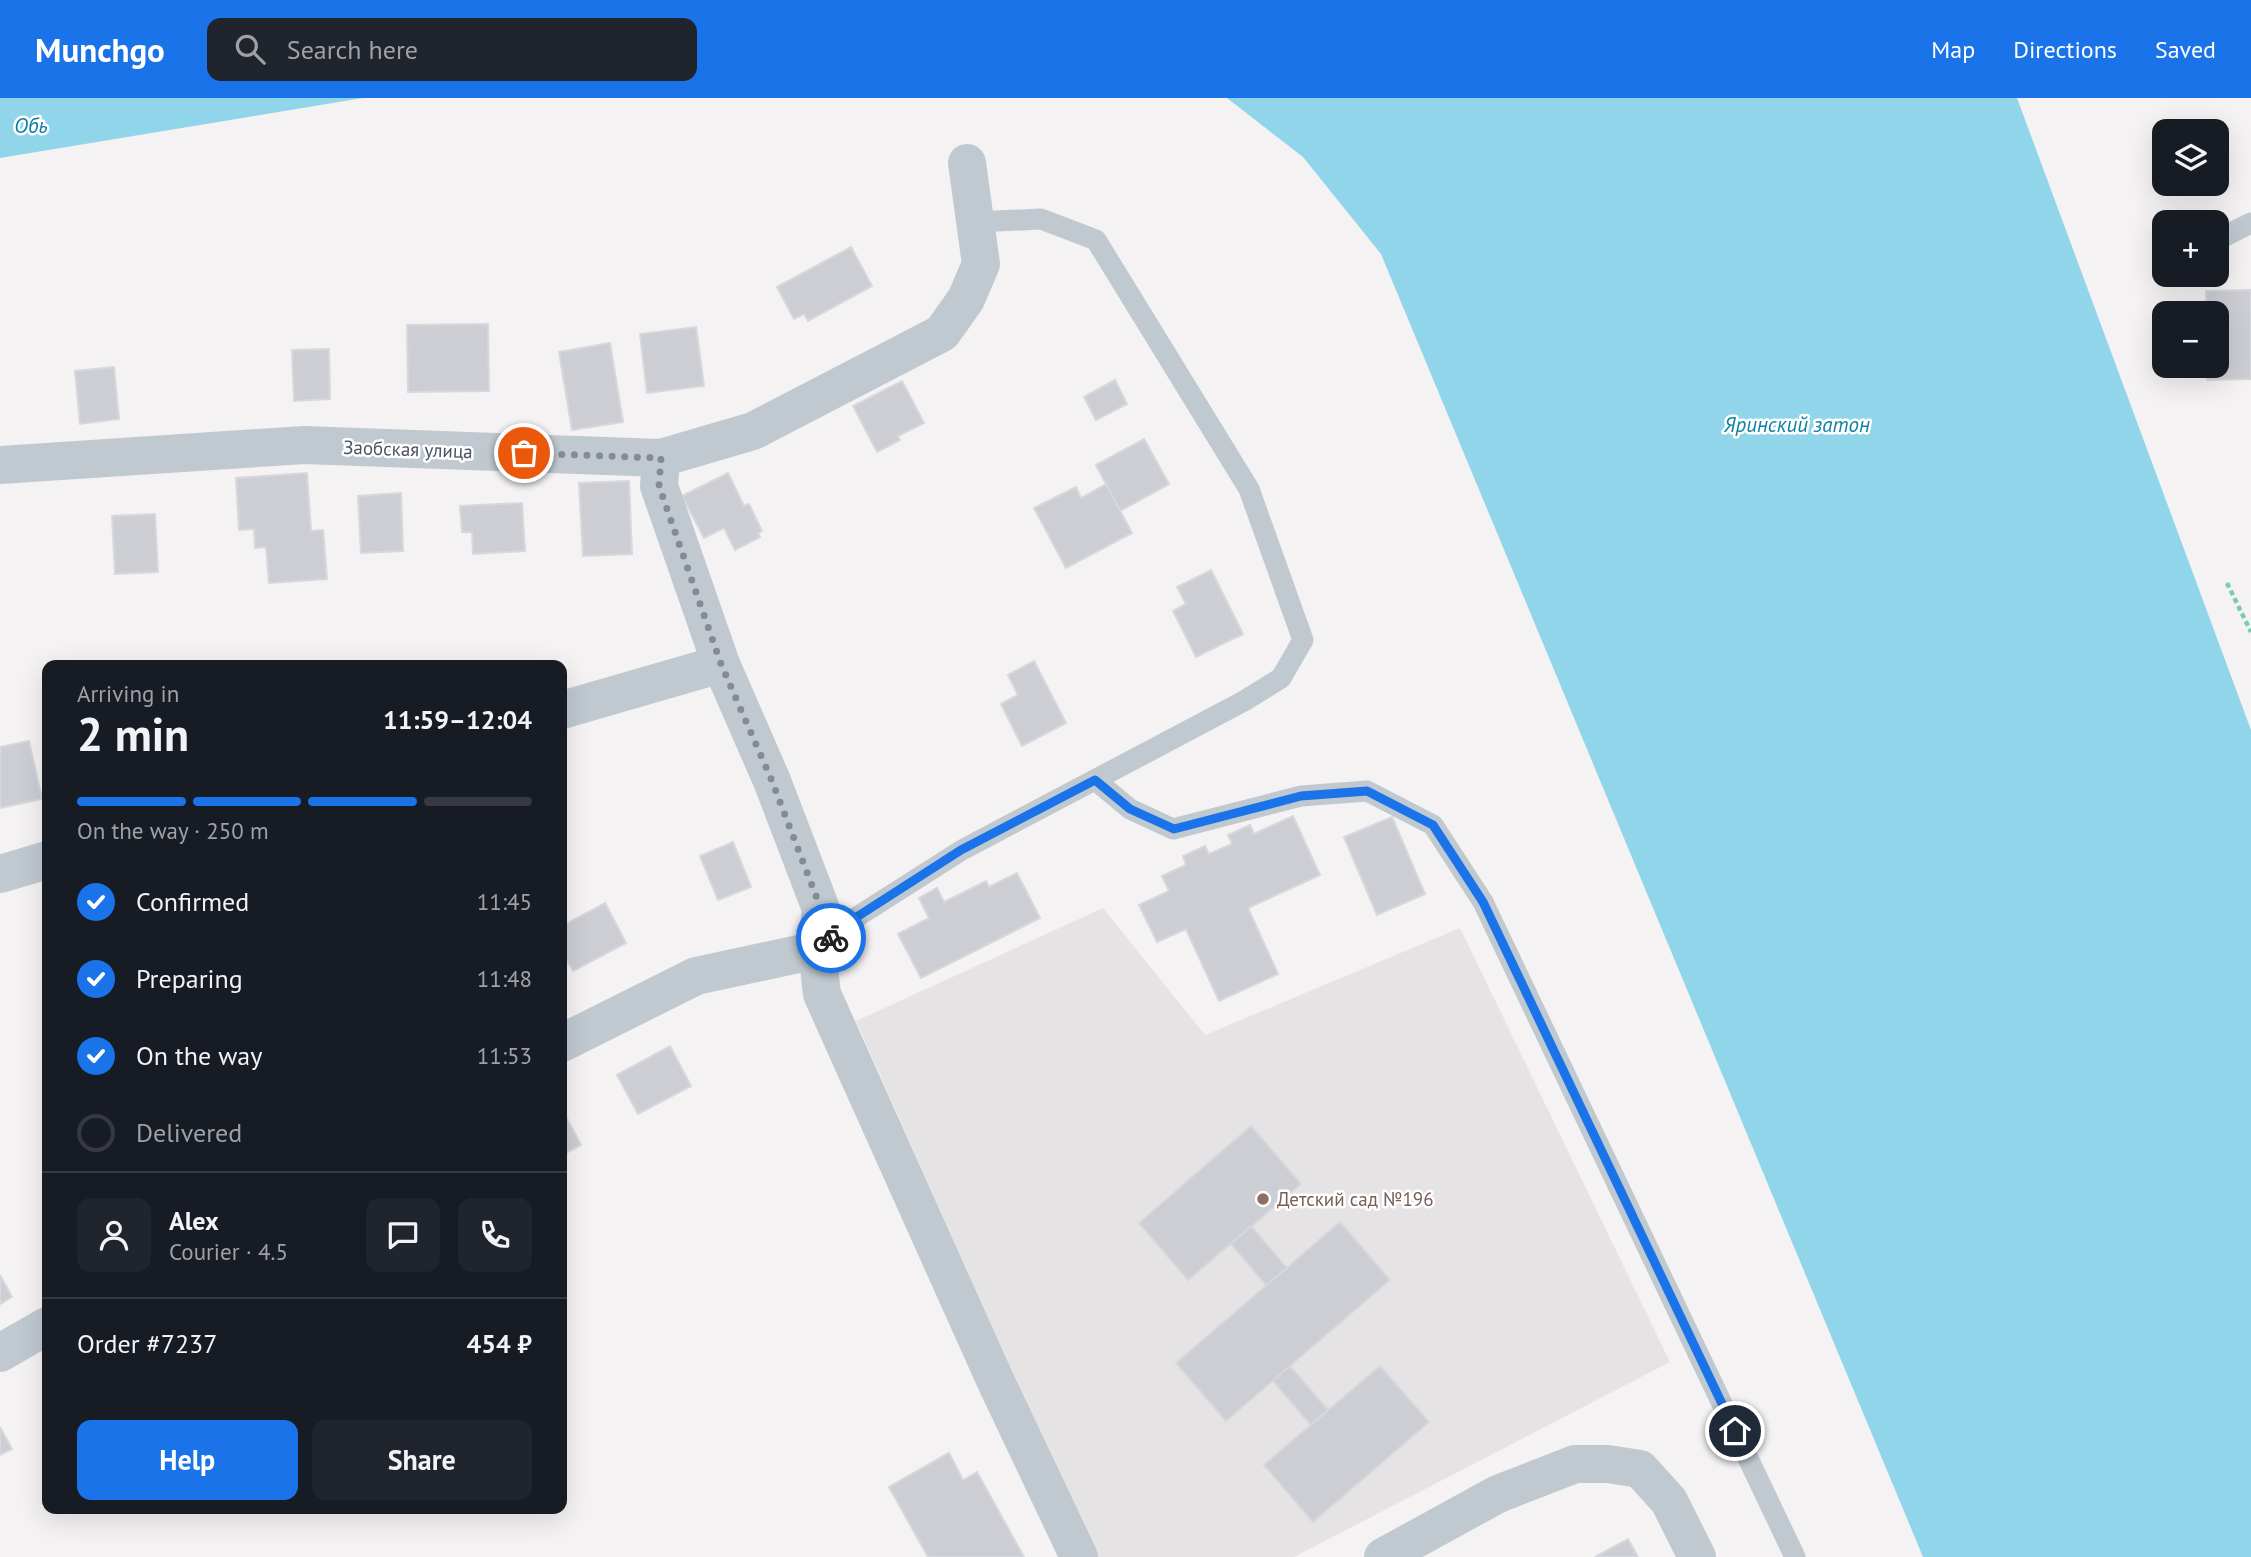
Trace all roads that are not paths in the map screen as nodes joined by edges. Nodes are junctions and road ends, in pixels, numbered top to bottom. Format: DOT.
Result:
graph roads {
  1 [pos="967,163"];
  2 [pos="975,222"];
  3 [pos="2251,223"];
  4 [pos="2229,234"];
  5 [pos="661,458"];
  6 [pos="0,465"];
  7 [pos="721,664"];
  8 [pos="567,709"];
  9 [pos="1095,780"];
  10 [pos="42,861"];
  11 [pos="0,874"];
  12 [pos="817,950"];
  13 [pos="567,1040"];
  14 [pos="42,1329"];
  15 [pos="0,1353"];
  16 [pos="1079,1557"];
  17 [pos="1383,1557"];
  18 [pos="1697,1557"];
  19 [pos="1794,1557"];
  1 -- 2 [label="street, Заобская улица"];
  2 -- 5 [label="street, Заобская улица"];
  2 -- 9 [label="lane"];
  3 -- 4 [label="lane"];
  5 -- 6 [label="street, Заобская улица"];
  5 -- 7 [label="street"];
  7 -- 8 [label="street"];
  7 -- 12 [label="street"];
  9 -- 12 [label="lane"];
  9 -- 19 [label="lane"];
  10 -- 11 [label="street"];
  12 -- 13 [label="street"];
  12 -- 16 [label="street"];
  14 -- 15 [label="street"];
  17 -- 18 [label="street"];
}
